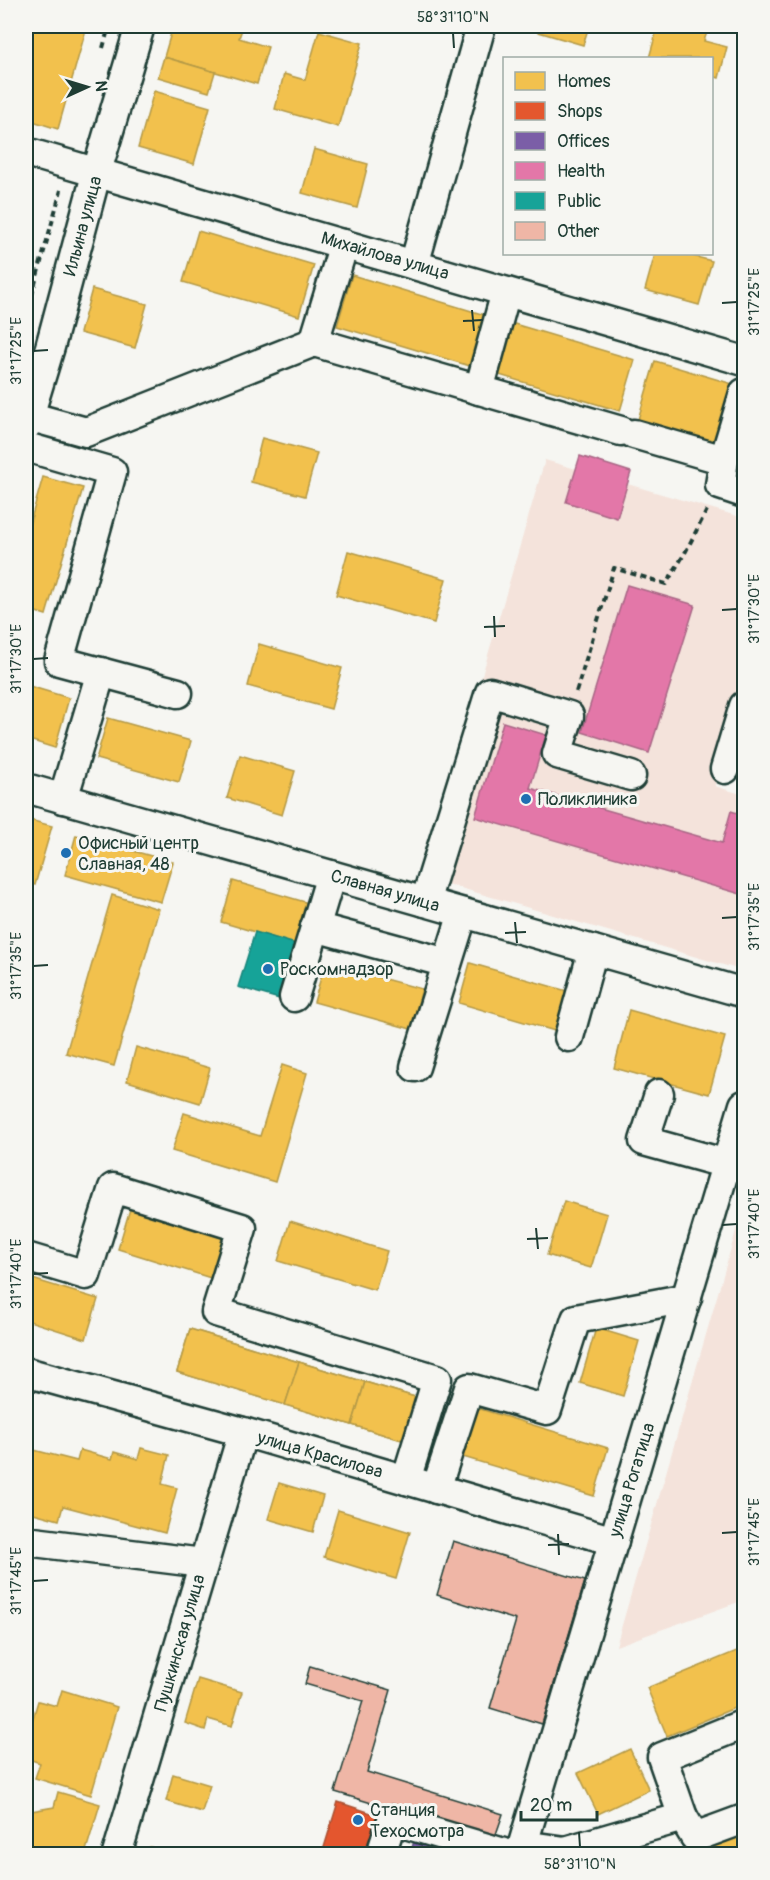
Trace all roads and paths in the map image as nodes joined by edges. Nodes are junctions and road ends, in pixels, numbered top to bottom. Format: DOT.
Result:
graph roads {
  1 [pos="140,26"];
  2 [pos="482,26"];
  3 [pos="26,152"];
  4 [pos="97,171"];
  5 [pos="344,244"];
  6 [pos="414,265"];
  7 [pos="506,292"];
  8 [pos="314,342"];
  9 [pos="38,344"];
  10 [pos="744,361"];
  11 [pos="478,390"];
  12 [pos="744,393"];
  13 [pos="27,421"];
  14 [pos="26,447"];
  15 [pos="729,480"];
  16 [pos="100,672"];
  17 [pos="178,693"];
  18 [pos="744,706"];
  19 [pos="569,716"];
  20 [pos="726,769"];
  21 [pos="631,776"];
  22 [pos="26,788"];
  23 [pos="63,799"];
  24 [pos="331,875"];
  25 [pos="425,902"];
  26 [pos="463,913"];
  27 [pos="315,927"];
  28 [pos="593,950"];
  29 [pos="447,963"];
  30 [pos="744,993"];
  31 [pos="294,997"];
  32 [pos="569,1037"];
  33 [pos="415,1067"];
  34 [pos="659,1094"];
  35 [pos="744,1105"];
  36 [pos="727,1164"];
  37 [pos="26,1257"];
  38 [pos="687,1298"];
  39 [pos="26,1372"];
  40 [pos="243,1432"];
  41 [pos="406,1480"];
  42 [pos="436,1489"];
  43 [pos="614,1540"];
  44 [pos="26,1541"];
  45 [pos="203,1563"];
  46 [pos="744,1724"];
  47 [pos="683,1818"];
  48 [pos="744,1819"];
  49 [pos="516,1851"];
  50 [pos="117,1854"];
  51 [pos="381,1854"];
  1 -- 4 [label="street, Ильина улица"];
  2 -- 6 [label="street"];
  3 -- 4 [label="street, Михайлова улица"];
  4 -- 5 [label="street, Михайлова улица"];
  4 -- 9 [label="street, Ильина улица"];
  5 -- 6 [label="street, Михайлова улица"];
  5 -- 8 [label="street"];
  6 -- 7 [label="street, Михайлова улица"];
  7 -- 10 [label="street, Михайлова улица"];
  7 -- 11 [label="street"];
  8 -- 11 [label="street"];
  8 -- 13 [label="street"];
  9 -- 13 [label="street, Ильина улица"];
  11 -- 15 [label="street"];
  12 -- 15 [label="street"];
  14 -- 16 [label="street"];
  15 -- 19 [label="path"];
  16 -- 17 [label="street"];
  16 -- 23 [label="street"];
  18 -- 20 [label="street"];
  19 -- 21 [label="street"];
  19 -- 25 [label="street"];
  22 -- 23 [label="street, Славная улица"];
  23 -- 24 [label="street, Славная улица"];
  24 -- 25 [label="street, Славная улица"];
  24 -- 27 [label="street"];
  25 -- 26 [label="street, Славная улица"];
  26 -- 28 [label="street, Славная улица"];
  26 -- 29 [label="street"];
  27 -- 29 [label="street"];
  27 -- 31 [label="street"];
  28 -- 30 [label="street, Славная улица"];
  28 -- 32 [label="street"];
  29 -- 33 [label="street"];
  34 -- 36 [label="street"];
  35 -- 36 [label="street, улица Рогатица"];
  36 -- 38 [label="street, улица Рогатица"];
  37 -- 41 [label="street"];
  38 -- 42 [label="street"];
  38 -- 43 [label="street, улица Рогатица"];
  39 -- 40 [label="street, улица Красилова"];
  40 -- 41 [label="street, улица Красилова"];
  40 -- 45 [label="street, Пушкинская улица"];
  41 -- 42 [label="street, улица Красилова"];
  42 -- 43 [label="street, улица Красилова"];
  43 -- 49 [label="street, улица Рогатица"];
  44 -- 45 [label="street"];
  45 -- 50 [label="street, Пушкинская улица"];
  46 -- 47 [label="street"];
  47 -- 48 [label="street"];
  47 -- 49 [label="street"];
  49 -- 51 [label="street"];
}
